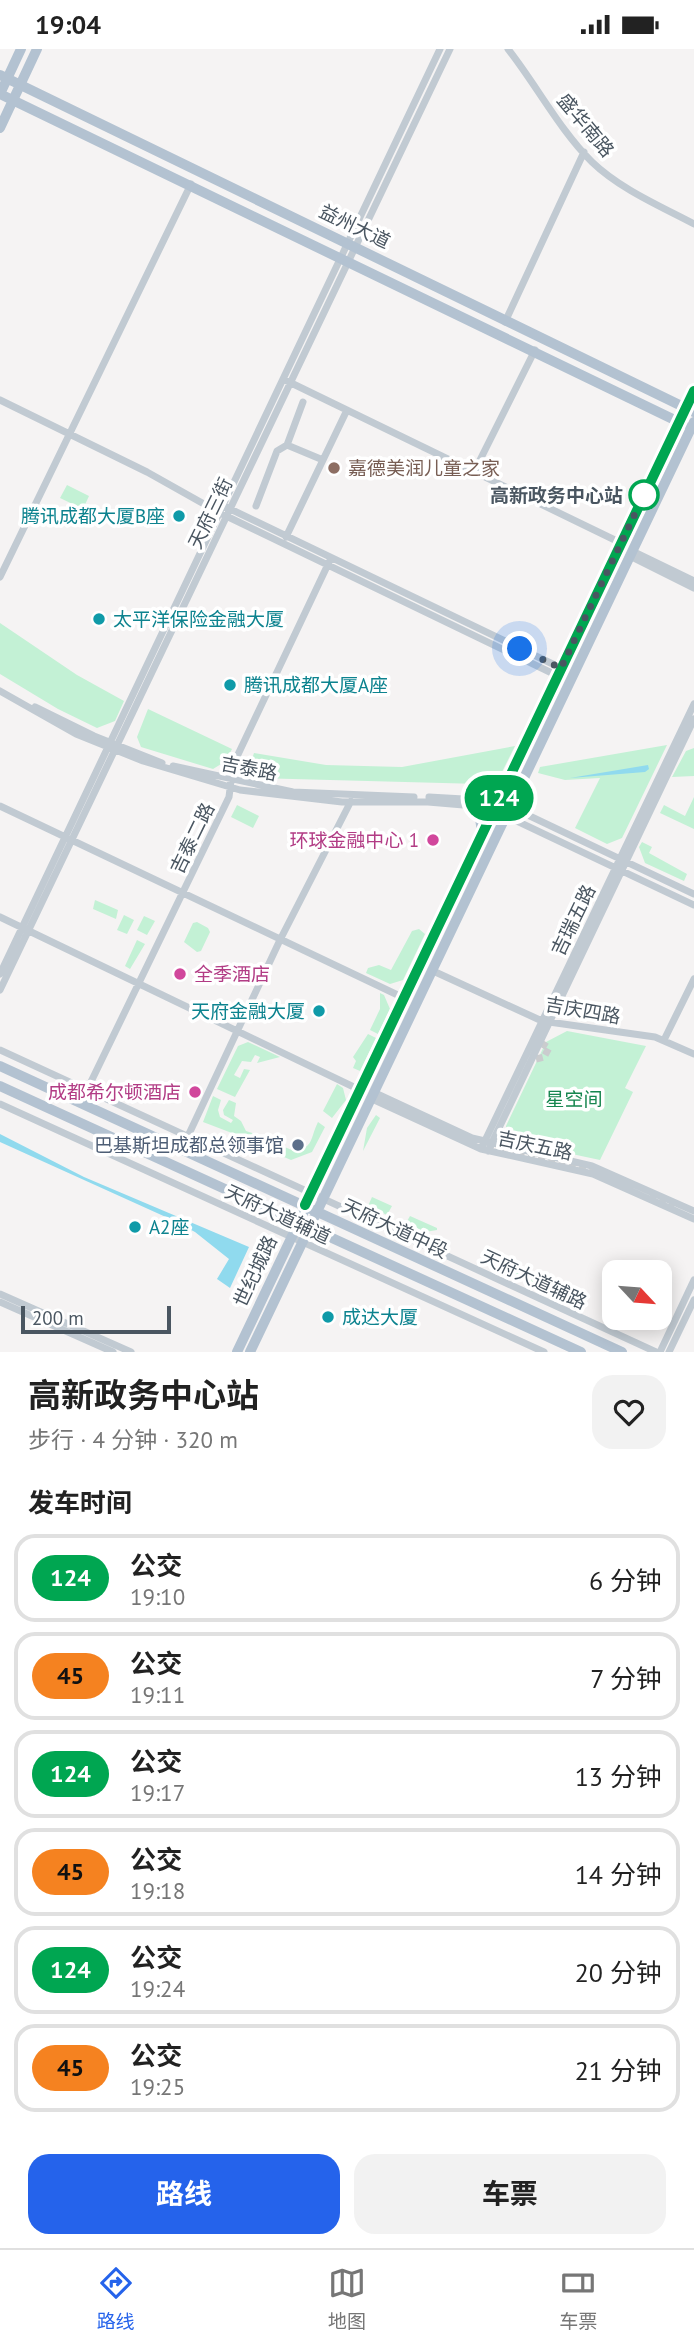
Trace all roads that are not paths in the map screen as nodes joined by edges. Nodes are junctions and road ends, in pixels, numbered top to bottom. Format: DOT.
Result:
graph roads {
  1 [pos="21,49"];
  2 [pos="37,49"];
  3 [pos="440,49"];
  4 [pos="450,49"];
  5 [pos="508,49"];
  6 [pos="4,77"];
  7 [pos="21,85"];
  8 [pos="0,94"];
  9 [pos="13,100"];
  10 [pos="0,128"];
  11 [pos="584,152"];
  12 [pos="191,184"];
  13 [pos="694,224"];
  14 [pos="352,244"];
  15 [pos="345,259"];
  16 [pos="505,321"];
  17 [pos="535,351"];
  18 [pos="286,381"];
  19 [pos="694,391"];
  20 [pos="0,400"];
  21 [pos="303,403"];
  22 [pos="347,410"];
  23 [pos="690,410"];
  24 [pos="679,422"];
  25 [pos="693,426"];
  26 [pos="69,434"];
  27 [pos="287,445"];
  28 [pos="323,460"];
  29 [pos="474,472"];
  30 [pos="256,506"];
  31 [pos="225,511"];
  32 [pos="286,537"];
  33 [pos="621,543"];
  34 [pos="631,554"];
  35 [pos="330,561"];
  36 [pos="0,577"];
  37 [pos="694,581"];
  38 [pos="694,588"];
  39 [pos="560,672"];
  40 [pos="2,691"];
  41 [pos="694,704"];
  42 [pos="694,719"];
  43 [pos="691,734"];
  44 [pos="113,746"];
  45 [pos="230,784"];
  46 [pos="352,800"];
  47 [pos="470,805"];
  48 [pos="496,805"];
  49 [pos="0,806"];
  50 [pos="508,811"];
  51 [pos="69,838"];
  52 [pos="479,841"];
  53 [pos="623,860"];
  54 [pos="618,869"];
  55 [pos="183,893"];
  56 [pos="694,894"];
  57 [pos="694,905"];
  58 [pos="0,917"];
  59 [pos="25,930"];
  60 [pos="280,940"];
  61 [pos="431,970"];
  62 [pos="0,974"];
  63 [pos="694,979"];
  64 [pos="139,984"];
  65 [pos="0,990"];
  66 [pos="404,998"];
  67 [pos="546,1021"];
  68 [pos="237,1031"];
  69 [pos="664,1040"];
  70 [pos="0,1050"];
  71 [pos="694,1054"];
  72 [pos="0,1066"];
  73 [pos="0,1086"];
  74 [pos="87,1090"];
  75 [pos="360,1090"];
  76 [pos="372,1095"];
  77 [pos="0,1104"];
  78 [pos="188,1136"];
  79 [pos="486,1146"];
  80 [pos="311,1192"];
  81 [pos="323,1198"];
  82 [pos="305,1205"];
  83 [pos="316,1210"];
  84 [pos="694,1212"];
  85 [pos="694,1219"];
  86 [pos="297,1221"];
  87 [pos="309,1227"];
  88 [pos="296,1239"];
  89 [pos="694,1280"];
  90 [pos="0,1294"];
  91 [pos="694,1300"];
  92 [pos="0,1302"];
  93 [pos="113,1352"];
  94 [pos="131,1352"];
  95 [pos="237,1352"];
  96 [pos="250,1352"];
  97 [pos="544,1352"];
  98 [pos="581,1352"];
  99 [pos="622,1352"];
  100 [pos="658,1352"];
  101 [pos="669,1352"];
  1 -- 6 [label="main road"];
  2 -- 7 [label="main road"];
  3 -- 14 [label="street, 天府三街"];
  4 -- 14 [label="street, 天府三街"];
  5 -- 11 [label="street, 盛华南路"];
  6 -- 7 [label="main road, 益州大道"];
  6 -- 8 [label="main road"];
  7 -- 9 [label="main road"];
  7 -- 14 [label="main road, 益州大道"];
  8 -- 9 [label="main road, 益州大道"];
  9 -- 10 [label="main road"];
  9 -- 12 [label="main road, 益州大道"];
  11 -- 13 [label="street, 盛华南路"];
  11 -- 16 [label="street"];
  12 -- 15 [label="main road, 益州大道"];
  12 -- 26 [label="street"];
  14 -- 15 [label="street, 天府三街"];
  14 -- 16 [label="main road, 益州大道"];
  15 -- 17 [label="main road, 益州大道"];
  15 -- 18 [label="street, 天府三街"];
  16 -- 23 [label="main road, 益州大道"];
  17 -- 24 [label="main road, 益州大道"];
  17 -- 29 [label="street"];
  18 -- 22 [label="street"];
  18 -- 31 [label="street, 天府三街"];
  19 -- 23 [label="main road, 世纪城路"];
  20 -- 26 [label="street"];
  21 -- 27 [label="street"];
  22 -- 28 [label="street"];
  22 -- 29 [label="street"];
  23 -- 24 [label="main road, 世纪城路"];
  24 -- 25 [label="main road, 益州大道"];
  24 -- 33 [label="main road, 世纪城路"];
  25 -- 34 [label="main road, 世纪城路"];
  26 -- 31 [label="street"];
  26 -- 36 [label="street"];
  27 -- 28 [label="street"];
  27 -- 30 [label="street"];
  28 -- 32 [label="street"];
  29 -- 33 [label="street"];
  31 -- 32 [label="street"];
  31 -- 35 [label="street"];
  31 -- 44 [label="street, 天府三街"];
  32 -- 35 [label="street"];
  33 -- 39 [label="main road, 世纪城路"];
  34 -- 37 [label="street"];
  34 -- 38 [label="street"];
  34 -- 50 [label="main road, 世纪城路"];
  35 -- 39 [label="street"];
  35 -- 45 [label="street, 吉泰二路"];
  39 -- 48 [label="main road, 世纪城路"];
  40 -- 44 [label="street, 吉泰路"];
  41 -- 53 [label="street, 吉瑞五路"];
  42 -- 43 [label="street, 吉瑞五路"];
  43 -- 53 [label="street, 吉瑞五路"];
  44 -- 45 [label="street, 吉泰路"];
  44 -- 51 [label="street, 天府三街"];
  45 -- 46 [label="street, 吉泰路"];
  45 -- 55 [label="street, 吉泰二路"];
  46 -- 47 [label="street, 吉泰路"];
  46 -- 48 [label="street, 吉泰路"];
  46 -- 60 [label="street"];
  47 -- 48 [label="street, 吉泰路"];
  47 -- 52 [label="main road"];
  48 -- 50 [label="street, 吉泰路"];
  48 -- 52 [label="main road, 世纪城路"];
  49 -- 51 [label="street"];
  50 -- 53 [label="street"];
  50 -- 54 [label="street"];
  50 -- 61 [label="main road, 世纪城路"];
  51 -- 55 [label="street"];
  51 -- 59 [label="street, 天府三街"];
  52 -- 66 [label="main road, 世纪城路"];
  53 -- 54 [label="street, 吉瑞五路"];
  53 -- 56 [label="street"];
  54 -- 57 [label="street"];
  54 -- 67 [label="street, 吉瑞五路"];
  55 -- 60 [label="street"];
  55 -- 64 [label="street, 吉泰二路"];
  58 -- 59 [label="street"];
  59 -- 62 [label="street, 天府三街"];
  59 -- 64 [label="street"];
  59 -- 65 [label="street, 天府三街"];
  60 -- 66 [label="street"];
  60 -- 68 [label="street"];
  61 -- 67 [label="street, 吉庆四路"];
  61 -- 76 [label="main road, 世纪城路"];
  63 -- 69 [label="street"];
  64 -- 68 [label="street"];
  64 -- 74 [label="street, 吉泰二路"];
  66 -- 75 [label="main road, 世纪城路"];
  67 -- 69 [label="street, 吉庆四路"];
  67 -- 79 [label="street, 吉瑞五路"];
  67 -- 79 [label="street, 吉瑞五路"];
  68 -- 75 [label="street"];
  68 -- 78 [label="street"];
  69 -- 71 [label="street, 吉庆四路"];
  70 -- 74 [label="street, 天府大道辅道"];
  72 -- 82 [label="main road, 天府大道中段"];
  73 -- 86 [label="main road, 天府大道中段"];
  74 -- 78 [label="street, 天府大道辅道"];
  75 -- 80 [label="main road, 世纪城路"];
  76 -- 79 [label="street, 吉庆五路"];
  76 -- 81 [label="main road, 世纪城路"];
  77 -- 88 [label="street, 天府大道辅道"];
  78 -- 80 [label="street, 天府大道辅道"];
  79 -- 84 [label="street, 吉庆五路"];
  79 -- 85 [label="street, 吉庆五路"];
  80 -- 81 [label="street, 天府大道辅道"];
  80 -- 82 [label="main road, 世纪城路"];
  81 -- 83 [label="main road, 世纪城路"];
  81 -- 100 [label="street, 天府大道辅路"];
  82 -- 83 [label="main road, 天府大道中段"];
  82 -- 86 [label="main road, 世纪城路"];
  83 -- 87 [label="main road, 世纪城路"];
  83 -- 99 [label="main road, 天府大道中段"];
  86 -- 87 [label="main road, 天府大道中段"];
  86 -- 88 [label="main road, 世纪城路"];
  87 -- 88 [label="main road, 世纪城路"];
  87 -- 98 [label="main road, 天府大道中段"];
  88 -- 95 [label="main road, 世纪城路"];
  88 -- 96 [label="main road, 世纪城路"];
  88 -- 97 [label="street, 天府大道辅道"];
  89 -- 100 [label="street"];
  90 -- 94 [label="street"];
  91 -- 101 [label="street"];
  92 -- 93 [label="street"];
}
